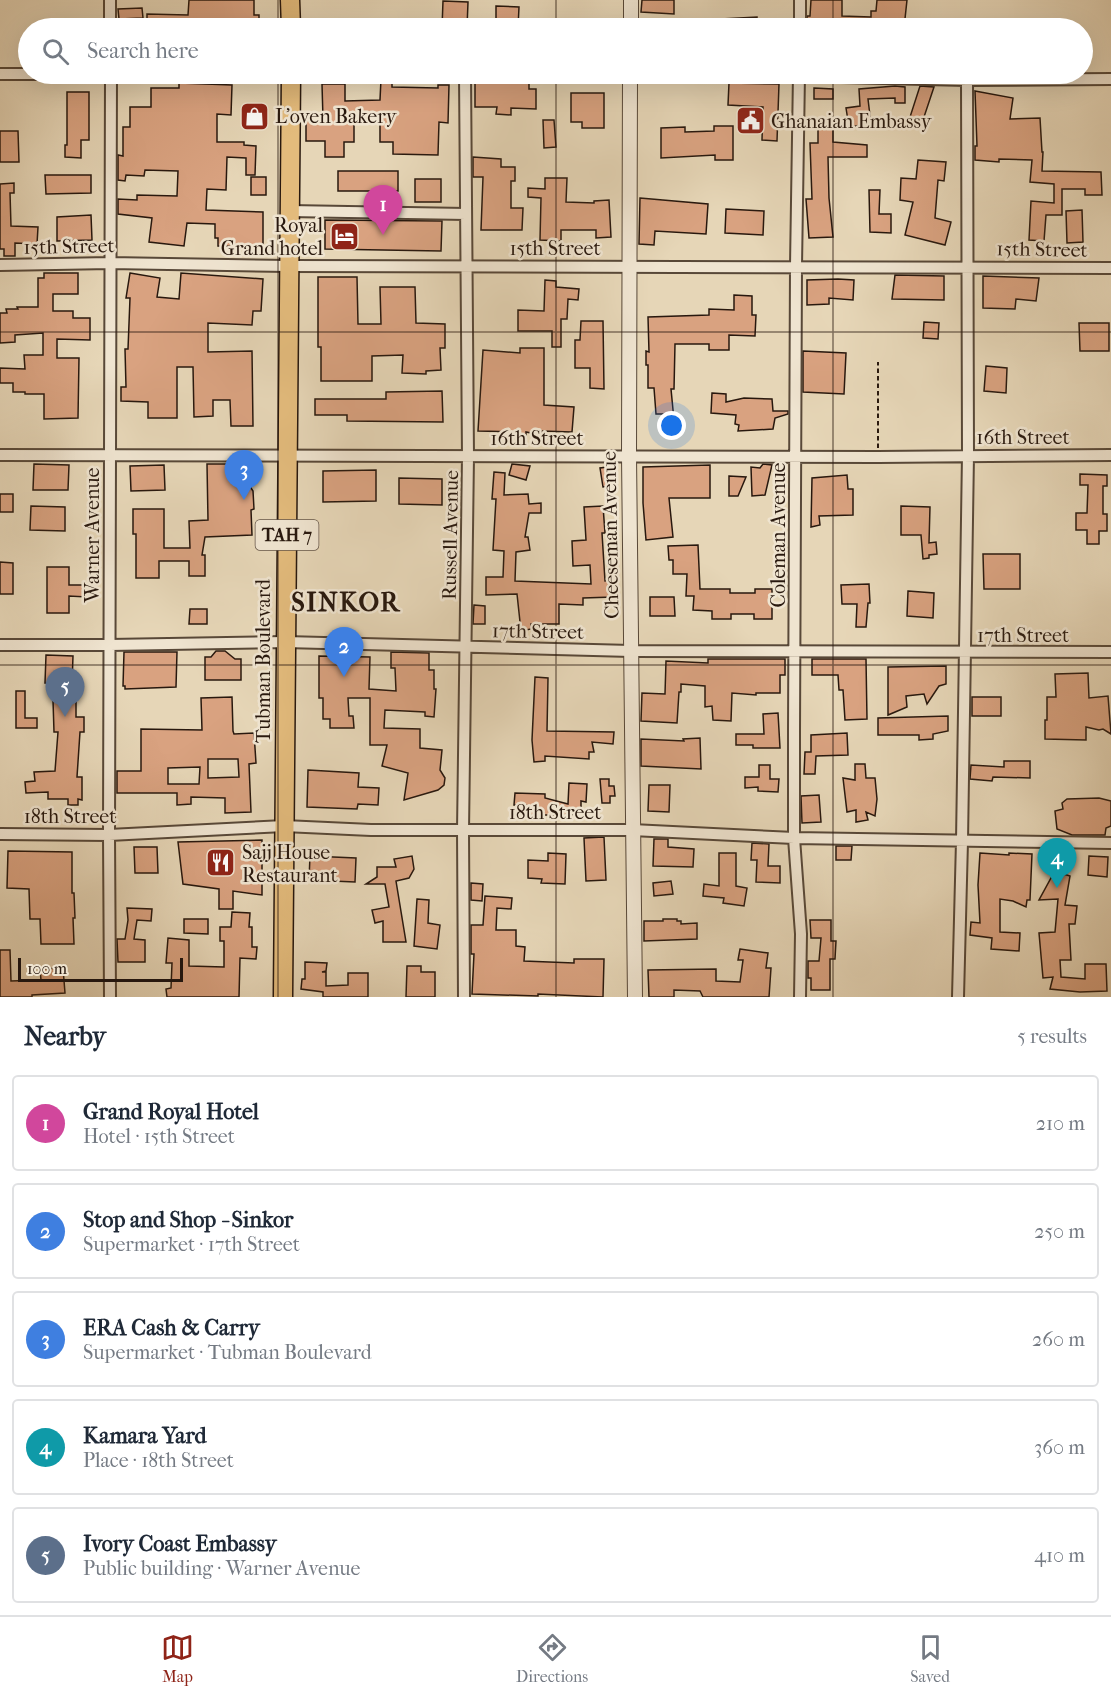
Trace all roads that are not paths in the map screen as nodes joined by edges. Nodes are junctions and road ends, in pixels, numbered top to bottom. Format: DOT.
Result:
graph roads {
  1 [pos="110,0"];
  2 [pos="290,0"];
  3 [pos="631,0"];
  4 [pos="800,0"];
  5 [pos="110,18"];
  6 [pos="291,18"];
  7 [pos="631,18"];
  8 [pos="800,18"];
  9 [pos="0,74"];
  10 [pos="18,74"];
  11 [pos="1093,79"];
  12 [pos="1111,79"];
  13 [pos="111,84"];
  14 [pos="291,84"];
  15 [pos="465,84"];
  16 [pos="630,84"];
  17 [pos="799,84"];
  18 [pos="967,84"];
  19 [pos="289,211"];
  20 [pos="466,214"];
  21 [pos="110,263"];
  22 [pos="0,265"];
  23 [pos="288,266"];
  24 [pos="466,266"];
  25 [pos="629,266"];
  26 [pos="796,266"];
  27 [pos="968,266"];
  28 [pos="1111,268"];
  29 [pos="0,455"];
  30 [pos="968,455"];
  31 [pos="1111,455"];
  32 [pos="109,456"];
  33 [pos="288,456"];
  34 [pos="468,456"];
  35 [pos="629,456"];
  36 [pos="796,456"];
  37 [pos="285,642"];
  38 [pos="0,645"];
  39 [pos="110,645"];
  40 [pos="467,647"];
  41 [pos="631,651"];
  42 [pos="796,651"];
  43 [pos="1111,652"];
  44 [pos="964,653"];
  45 [pos="284,826"];
  46 [pos="632,830"];
  47 [pos="463,831"];
  48 [pos="0,834"];
  49 [pos="109,835"];
  50 [pos="795,838"];
  51 [pos="962,841"];
  52 [pos="1111,843"];
  53 [pos="111,997"];
  54 [pos="283,997"];
  55 [pos="464,997"];
  56 [pos="635,997"];
  57 [pos="800,997"];
  58 [pos="958,997"];
  1 -- 5 [label="street"];
  2 -- 6 [label="highway"];
  3 -- 7 [label="street"];
  4 -- 8 [label="street"];
  9 -- 10 [label="street"];
  11 -- 12 [label="street"];
  13 -- 21 [label="street, Warner Avenue"];
  14 -- 19 [label="highway, Tubman Boulevard / TAH 7"];
  15 -- 20 [label="street, Russell Avenue"];
  16 -- 25 [label="street, Cheeseman Avenue"];
  17 -- 26 [label="street, Coleman Avenue"];
  18 -- 27 [label="street"];
  19 -- 20 [label="street"];
  19 -- 23 [label="highway, Tubman Boulevard / TAH 7"];
  20 -- 24 [label="street, Russell Avenue"];
  21 -- 22 [label="street, 15th Street"];
  21 -- 23 [label="street, 15th Street"];
  21 -- 32 [label="street, Warner Avenue"];
  23 -- 24 [label="street, 15th Street"];
  23 -- 33 [label="highway, Tubman Boulevard / TAH 7"];
  24 -- 25 [label="street, 15th Street"];
  24 -- 34 [label="street, Russell Avenue"];
  25 -- 26 [label="street, 15th Street"];
  25 -- 35 [label="street, Cheeseman Avenue"];
  26 -- 27 [label="street, 15th Street"];
  26 -- 36 [label="street, Coleman Avenue"];
  27 -- 28 [label="street, 15th Street"];
  27 -- 30 [label="street"];
  29 -- 32 [label="street, 16th Street"];
  30 -- 31 [label="street, 16th Street"];
  30 -- 36 [label="street, 16th Street"];
  30 -- 44 [label="street"];
  32 -- 33 [label="street, 16th Street"];
  32 -- 39 [label="street, Warner Avenue"];
  33 -- 34 [label="street, 16th Street"];
  33 -- 37 [label="highway, Tubman Boulevard / TAH 7"];
  34 -- 35 [label="street, 16th Street"];
  34 -- 40 [label="street, Russell Avenue"];
  35 -- 36 [label="street, 16th Street"];
  35 -- 41 [label="street, Cheeseman Avenue"];
  36 -- 42 [label="street, Coleman Avenue"];
  37 -- 39 [label="street, 17th Street"];
  37 -- 40 [label="street, 17th Street"];
  37 -- 45 [label="highway, Tubman Boulevard / TAH 7"];
  38 -- 39 [label="street, 17th Street"];
  39 -- 49 [label="street, Warner Avenue"];
  40 -- 41 [label="street, 17th Street"];
  40 -- 47 [label="street, Russell Avenue"];
  41 -- 42 [label="street, 17th Street"];
  41 -- 46 [label="street, Cheeseman Avenue"];
  42 -- 44 [label="street, 17th Street"];
  42 -- 50 [label="street, Coleman Avenue"];
  43 -- 44 [label="street, 17th Street"];
  44 -- 51 [label="street"];
  45 -- 47 [label="street, 18th Street"];
  45 -- 49 [label="street, 18th Street"];
  45 -- 54 [label="highway, Tubman Boulevard / TAH 7"];
  46 -- 47 [label="street, 18th Street"];
  46 -- 50 [label="street, 18th Street"];
  46 -- 56 [label="street, Cheeseman Avenue"];
  47 -- 55 [label="street, Russell Avenue"];
  48 -- 49 [label="street, 18th Street"];
  49 -- 53 [label="street, Warner Avenue"];
  50 -- 51 [label="street, 18th Street"];
  50 -- 57 [label="street, Coleman Avenue"];
  51 -- 52 [label="street, 18th Street"];
  51 -- 58 [label="street"];
}
